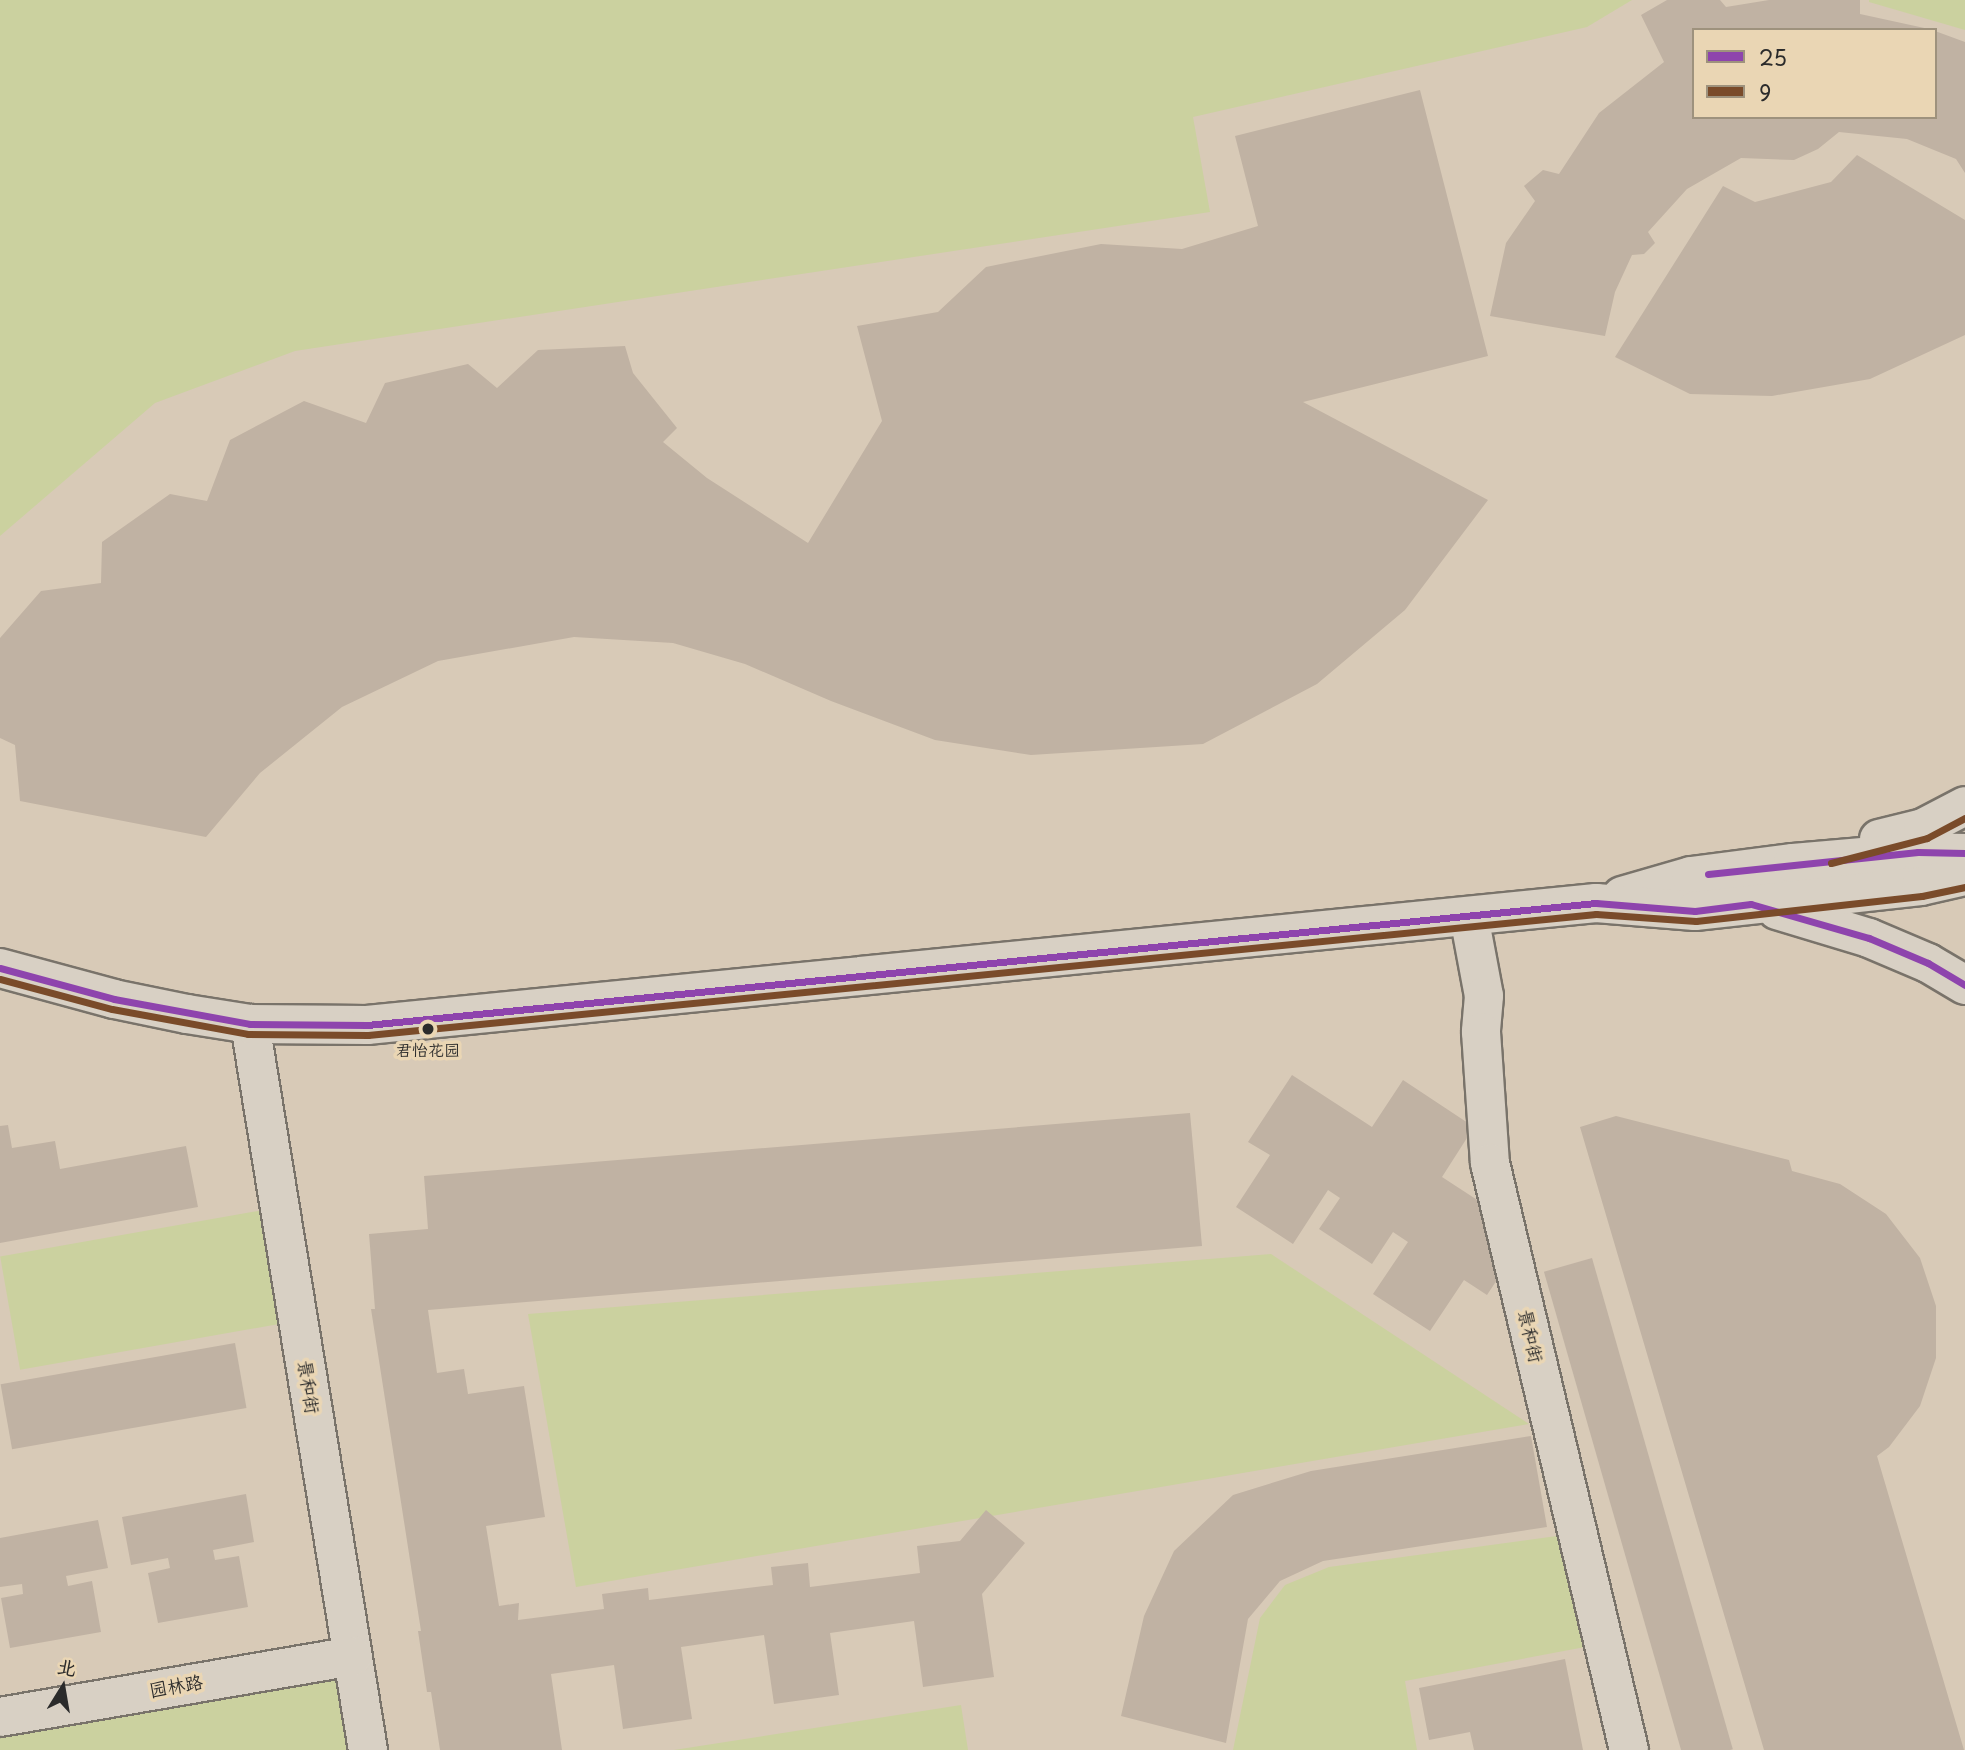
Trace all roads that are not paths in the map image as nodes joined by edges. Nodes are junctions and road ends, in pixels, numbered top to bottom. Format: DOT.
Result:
graph roads {
  1 [pos="1965,806"];
  2 [pos="1965,853"];
  3 [pos="1793,863"];
  4 [pos="1965,876"];
  5 [pos="1596,903"];
  6 [pos="1751,904"];
  7 [pos="1469,916"];
  8 [pos="0,968"];
  9 [pos="1965,985"];
  10 [pos="250,1024"];
  11 [pos="353,1656"];
  12 [pos="0,1717"];
  13 [pos="368,1750"];
  14 [pos="1629,1750"];
  1 -- 3 [label="main road"];
  2 -- 3 [label="main road"];
  3 -- 5 [label="main road"];
  4 -- 6 [label="main road"];
  5 -- 6 [label="main road"];
  5 -- 7 [label="main road"];
  6 -- 9 [label="main road"];
  7 -- 10 [label="main road"];
  7 -- 14 [label="main road, 景和街"];
  8 -- 10 [label="main road"];
  10 -- 11 [label="main road, 景和街"];
  11 -- 12 [label="main road, 园林路"];
  11 -- 13 [label="main road, 景和街"];
}
